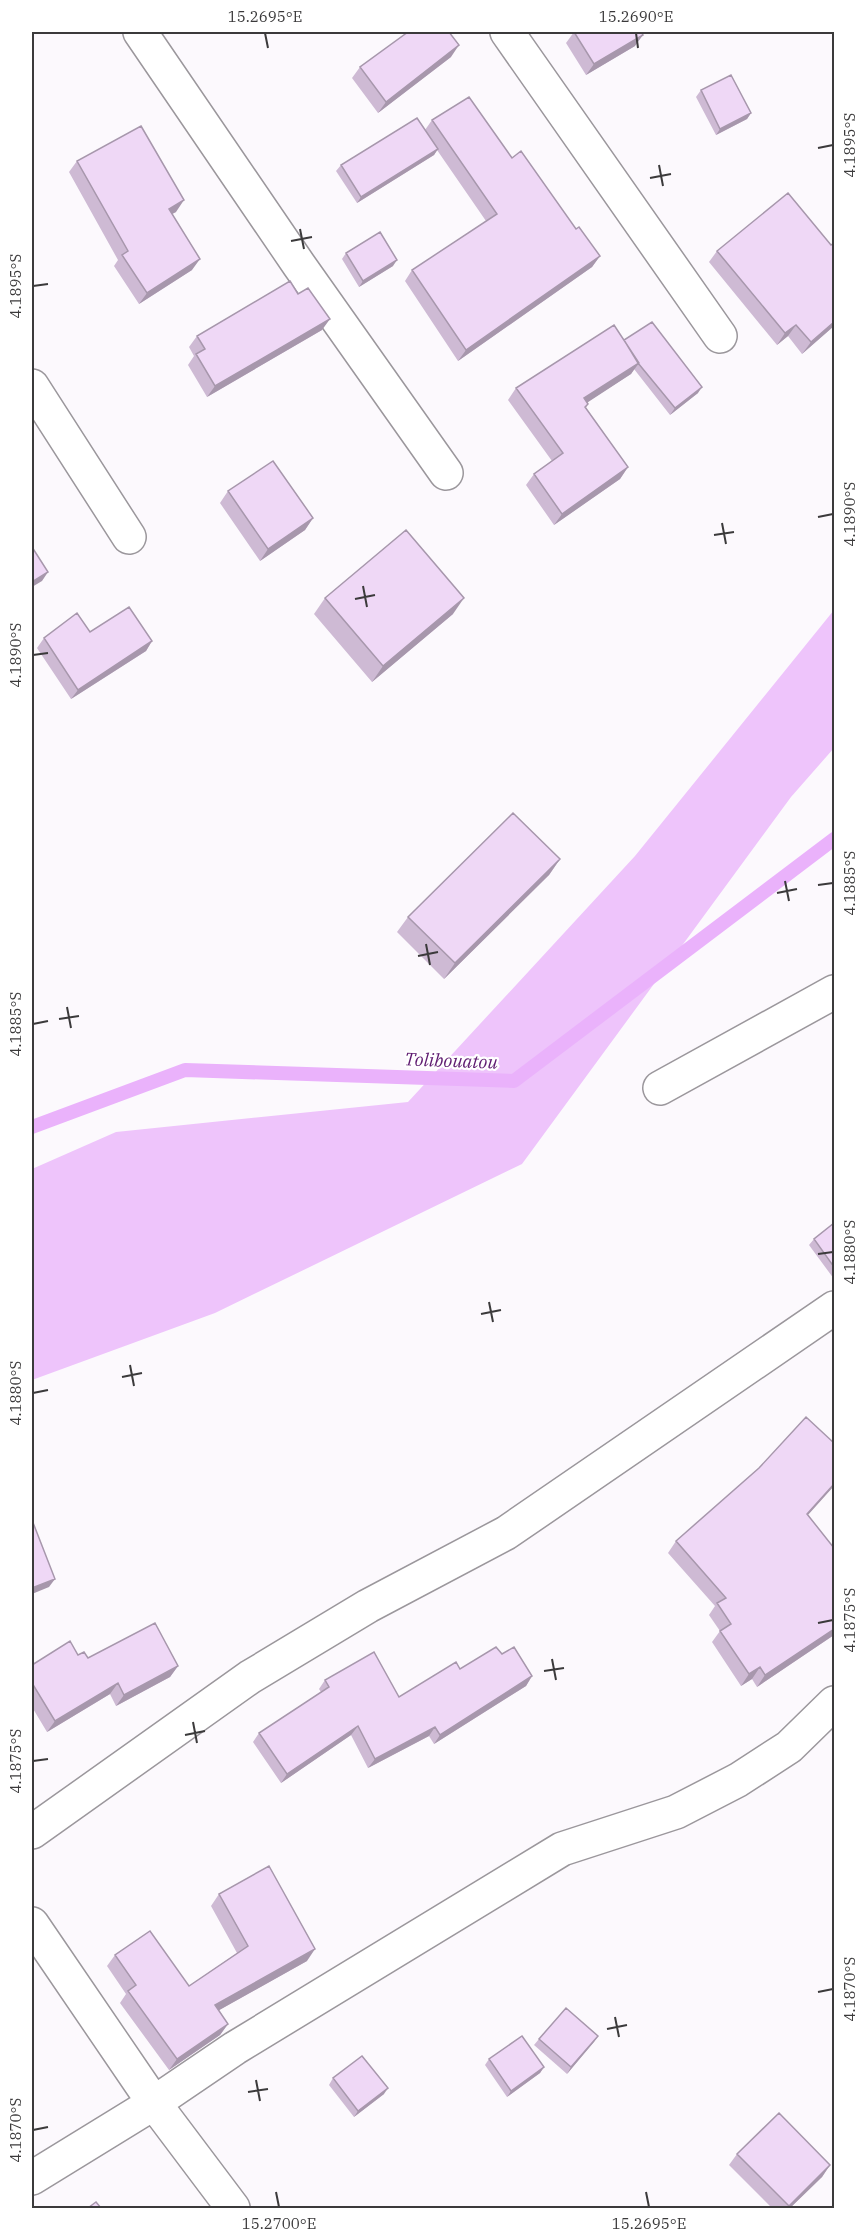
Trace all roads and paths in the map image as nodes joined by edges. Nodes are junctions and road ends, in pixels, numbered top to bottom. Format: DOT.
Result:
graph roads {
  1 [pos="140,32"];
  2 [pos="507,32"];
  3 [pos="720,336"];
  4 [pos="32,386"];
  5 [pos="446,473"];
  6 [pos="129,537"];
  7 [pos="834,992"];
  8 [pos="660,1088"];
  9 [pos="834,1308"];
  10 [pos="834,1703"];
  11 [pos="32,1832"];
  12 [pos="32,1924"];
  13 [pos="154,2103"];
  14 [pos="32,2178"];
  15 [pos="233,2208"];
  1 -- 5 [label="street"];
  2 -- 3 [label="street"];
  4 -- 6 [label="street"];
  7 -- 8 [label="street"];
  9 -- 11 [label="street"];
  10 -- 13 [label="street"];
  12 -- 13 [label="street"];
  13 -- 14 [label="street"];
  13 -- 15 [label="street"];
}
